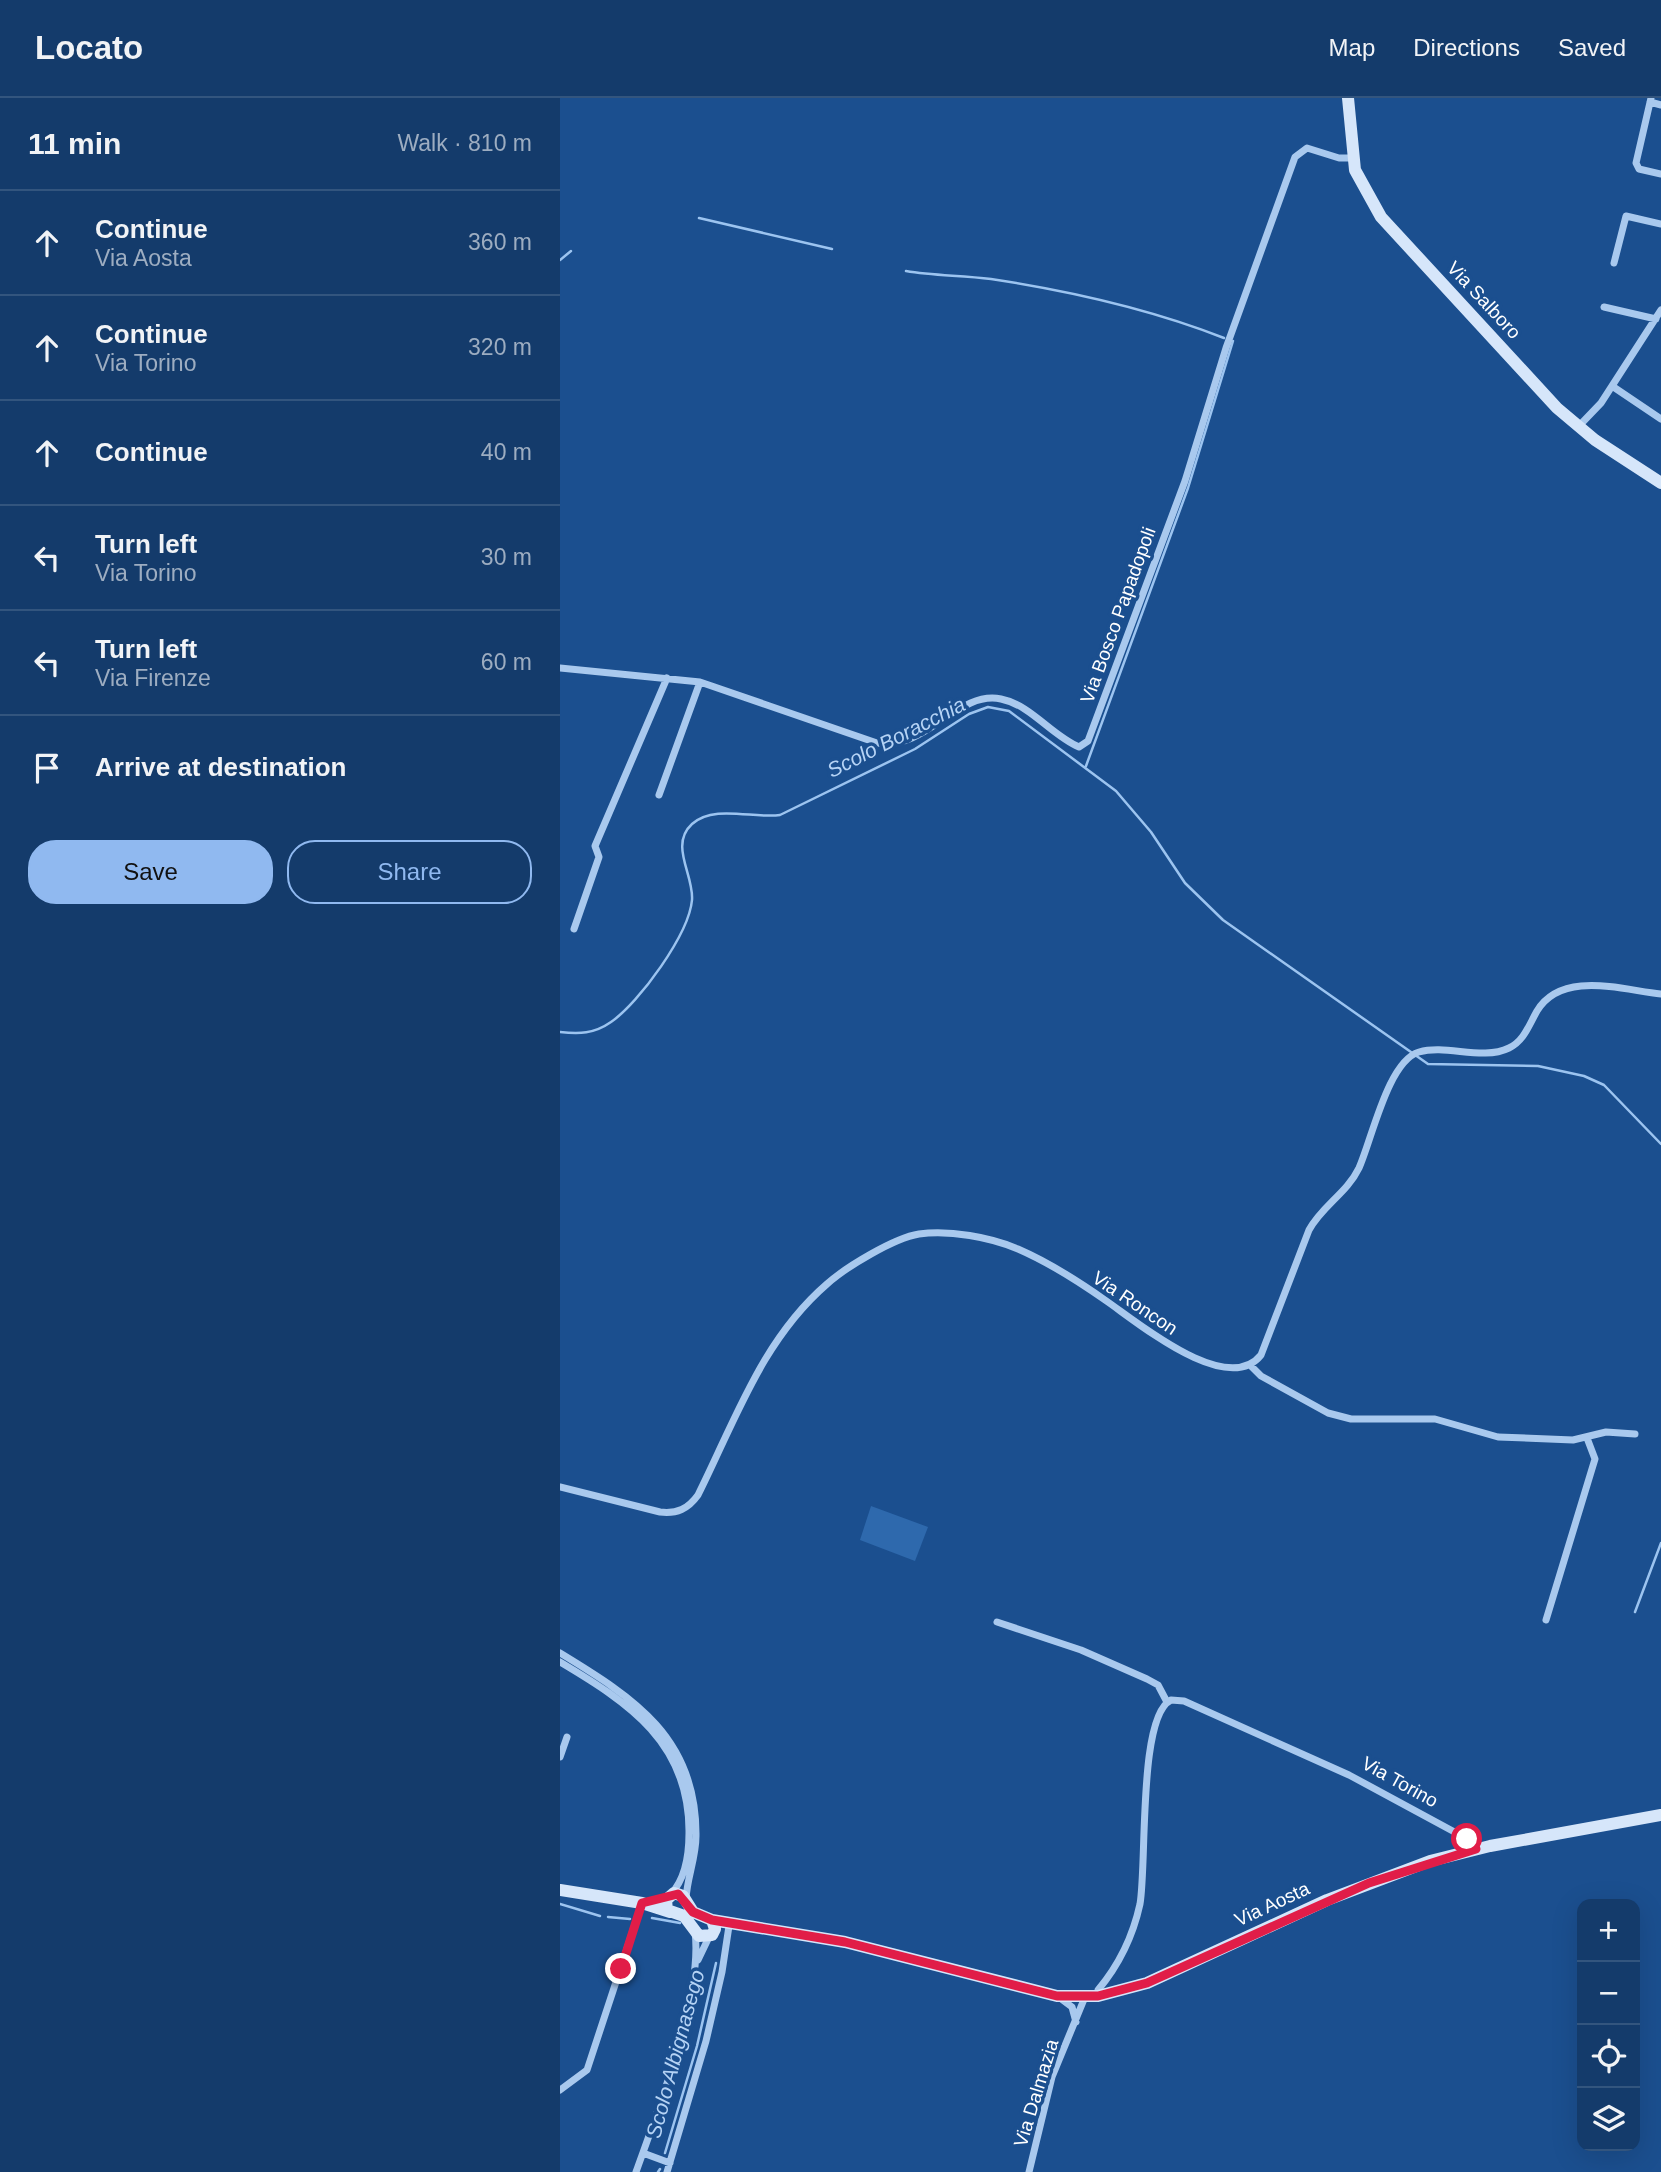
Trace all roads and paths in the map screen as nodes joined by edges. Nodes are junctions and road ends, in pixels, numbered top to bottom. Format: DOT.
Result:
graph roads {
  1 [pos="1349,98"];
  2 [pos="1651,100"];
  3 [pos="1661,105"];
  4 [pos="1353,158"];
  5 [pos="1661,174"];
  6 [pos="1661,224"];
  7 [pos="1614,263"];
  8 [pos="1604,307"];
  9 [pos="1661,310"];
  10 [pos="1656,319"];
  11 [pos="1612,386"];
  12 [pos="1661,419"];
  13 [pos="1578,427"];
  14 [pos="1661,483"];
  15 [pos="560,668"];
  16 [pos="667,678"];
  17 [pos="700,682"];
  18 [pos="659,795"];
  19 [pos="574,929"];
  20 [pos="1661,994"];
  21 [pos="1251,1366"];
  22 [pos="1635,1434"];
  23 [pos="1587,1438"];
  24 [pos="560,1487"];
  25 [pos="1546,1620"];
  26 [pos="997,1622"];
  27 [pos="560,1653"];
  28 [pos="560,1661"];
  29 [pos="1167,1702"];
  30 [pos="567,1737"];
  31 [pos="560,1757"];
  32 [pos="1661,1815"];
  33 [pos="1476,1849"];
  34 [pos="560,1891"];
  35 [pos="669,1896"];
  36 [pos="642,1903"];
  37 [pos="687,1903"];
  38 [pos="670,1912"];
  39 [pos="743,1923"];
  40 [pos="729,1926"];
  41 [pos="712,1929"];
  42 [pos="695,1931"];
  43 [pos="696,1963"];
  44 [pos="1057,1996"];
  45 [pos="1091,1996"];
  46 [pos="1076,2024"];
  47 [pos="560,2090"];
  48 [pos="643,2153"];
  49 [pos="670,2163"];
  50 [pos="636,2172"];
  51 [pos="667,2172"];
  52 [pos="1028,2172"];
  1 -- 4 [label="street, Via Salboro"];
  2 -- 3 [label="street"];
  2 -- 5 [label="street"];
  4 -- 13 [label="street, Via Salboro"];
  4 -- 17 [label="street, Via Bosco Papadopoli"];
  6 -- 7 [label="street"];
  8 -- 10 [label="street"];
  9 -- 10 [label="street"];
  10 -- 11 [label="street"];
  11 -- 12 [label="street"];
  11 -- 13 [label="street"];
  13 -- 14 [label="street, Via Salboro"];
  15 -- 16 [label="street, Via Bosco Papadopoli"];
  16 -- 17 [label="street, Via Bosco Papadopoli"];
  16 -- 19 [label="street"];
  17 -- 18 [label="street"];
  20 -- 21 [label="street"];
  21 -- 23 [label="street"];
  21 -- 24 [label="street, Via Roncon"];
  22 -- 23 [label="street"];
  23 -- 25 [label="street"];
  26 -- 29 [label="street"];
  27 -- 37 [label="street"];
  28 -- 35 [label="street"];
  29 -- 33 [label="street, Via Torino"];
  29 -- 45 [label="street"];
  30 -- 31 [label="street"];
  32 -- 33 [label="street"];
  33 -- 45 [label="street, Via Aosta"];
  34 -- 36 [label="street"];
  35 -- 36 [label="street"];
  35 -- 37 [label="street"];
  35 -- 38 [label="street"];
  36 -- 38 [label="street"];
  36 -- 47 [label="street"];
  37 -- 41 [label="street"];
  38 -- 42 [label="street"];
  39 -- 40 [label="street"];
  39 -- 41 [label="street"];
  39 -- 44 [label="street"];
  40 -- 41 [label="street"];
  40 -- 49 [label="street"];
  41 -- 42 [label="street"];
  41 -- 43 [label="street"];
  42 -- 43 [label="street"];
  43 -- 48 [label="street"];
  44 -- 45 [label="street"];
  44 -- 46 [label="street, Via Dalmazia"];
  45 -- 46 [label="street, Via Dalmazia"];
  46 -- 52 [label="street, Via Dalmazia"];
  48 -- 49 [label="street"];
  48 -- 50 [label="street"];
  49 -- 51 [label="street"];
}
